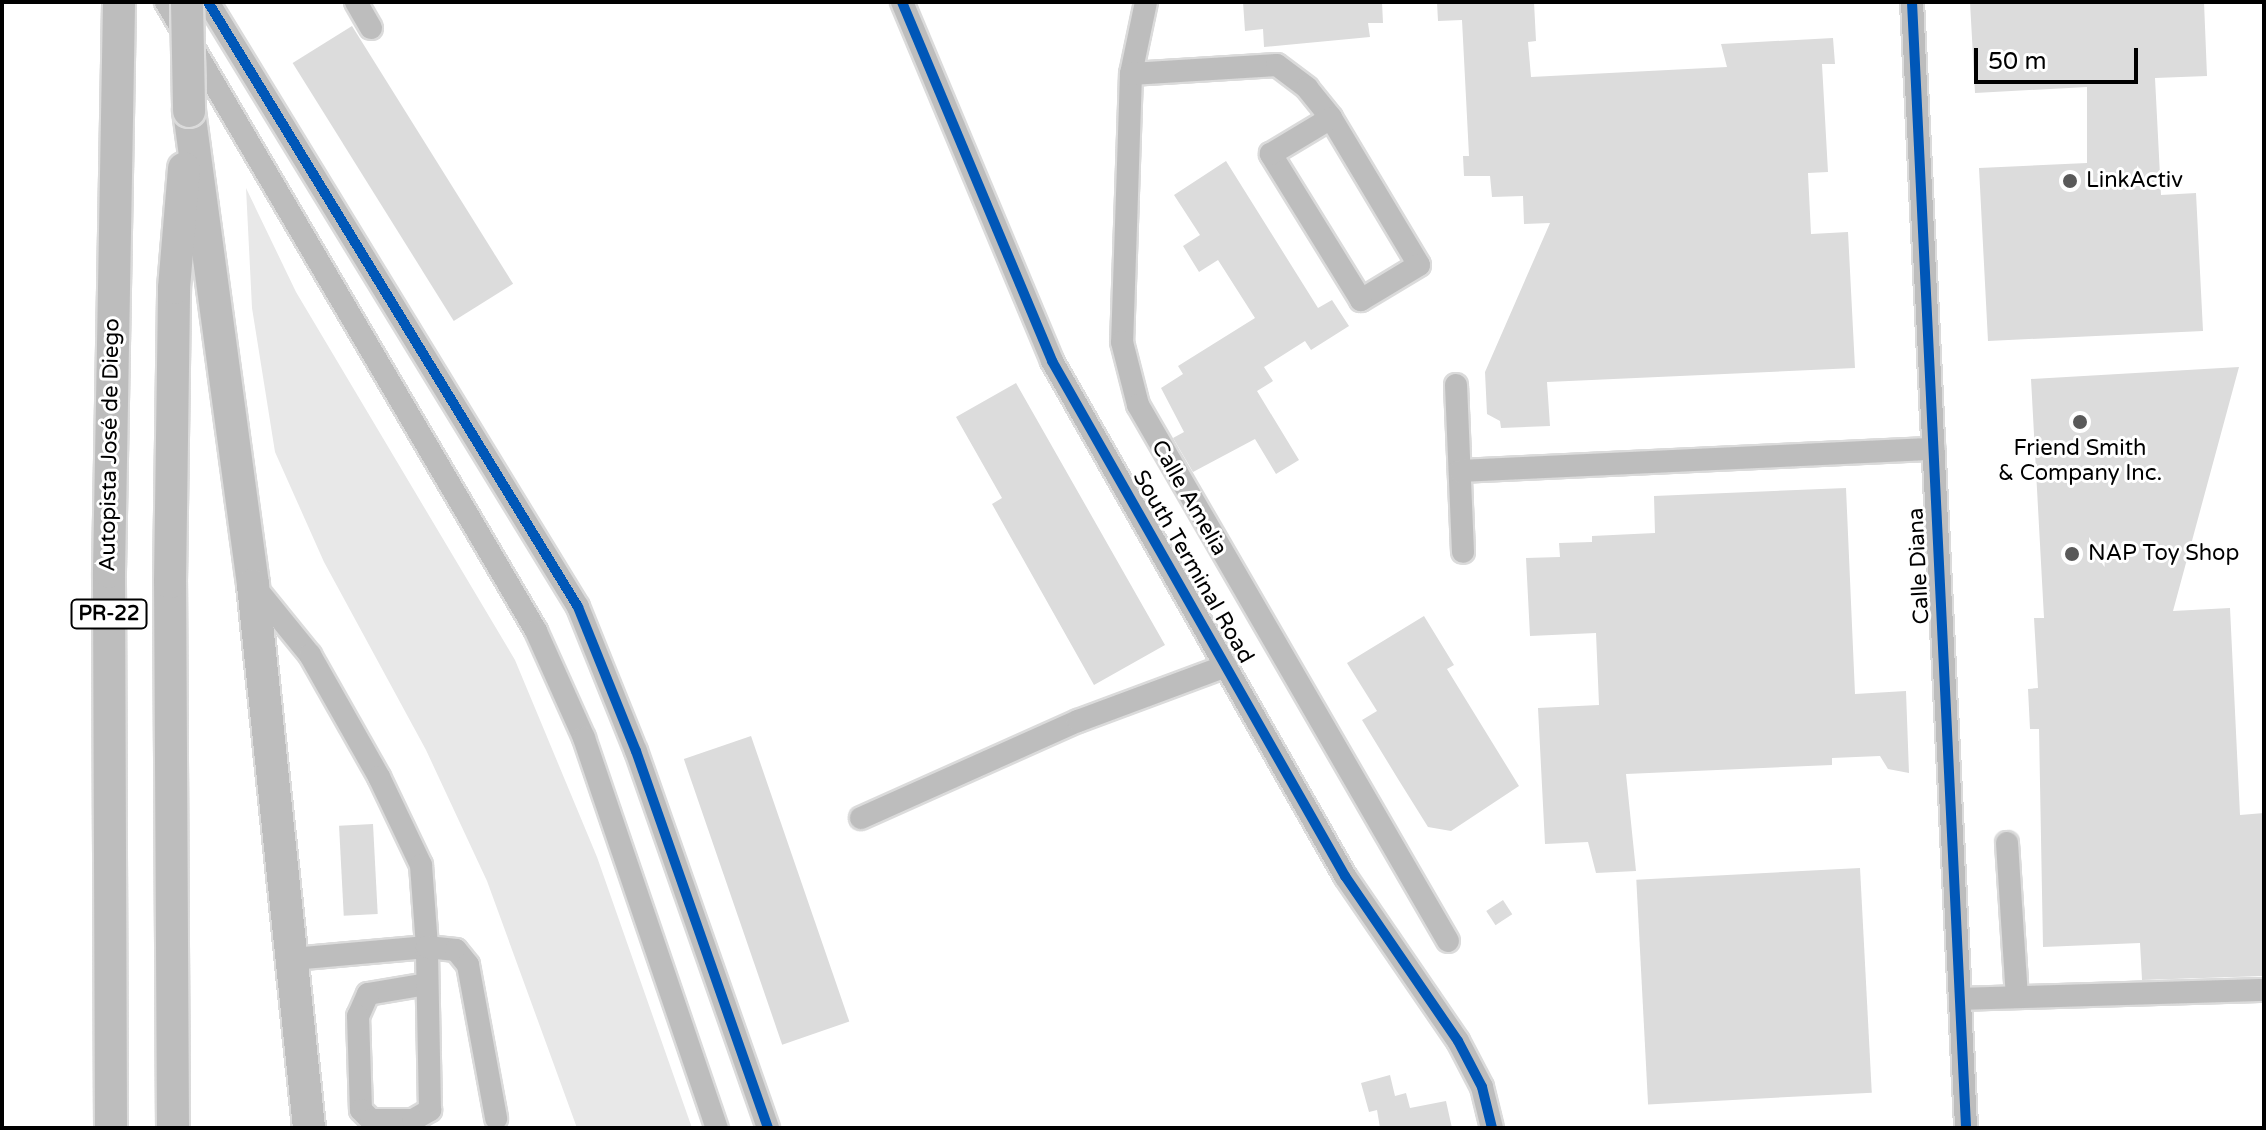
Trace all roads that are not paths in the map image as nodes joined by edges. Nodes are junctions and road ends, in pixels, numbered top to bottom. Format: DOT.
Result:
graph roads {
  1 [pos="119,2"];
  2 [pos="166,2"];
  3 [pos="187,2"];
  4 [pos="208,2"];
  5 [pos="356,2"];
  6 [pos="902,2"];
  7 [pos="1146,2"];
  8 [pos="1912,2"];
  9 [pos="371,28"];
  10 [pos="1131,74"];
  11 [pos="189,111"];
  12 [pos="1331,118"];
  13 [pos="1456,385"];
  14 [pos="1933,449"];
  15 [pos="1460,471"];
  16 [pos="1463,552"];
  17 [pos="253,585"];
  18 [pos="1226,666"];
  19 [pos="861,818"];
  20 [pos="2007,843"];
  21 [pos="1448,941"];
  22 [pos="427,947"];
  23 [pos="293,959"];
  24 [pos="427,984"];
  25 [pos="2264,990"];
  26 [pos="2017,997"];
  27 [pos="1960,999"];
  28 [pos="496,1118"];
  29 [pos="111,1128"];
  30 [pos="173,1128"];
  31 [pos="309,1128"];
  32 [pos="717,1128"];
  33 [pos="768,1128"];
  34 [pos="1492,1128"];
  35 [pos="1966,1128"];
  1 -- 29 [label="highway, Autopista José de Diego / PR-22"];
  2 -- 32 [label="street"];
  3 -- 11 [label="highway, PR-22, bridge"];
  4 -- 33 [label="street"];
  5 -- 9 [label="street"];
  6 -- 18 [label="street, South Terminal Road"];
  7 -- 10 [label="street, Calle Amelia"];
  8 -- 14 [label="street, Calle Diana"];
  10 -- 12 [label="street"];
  10 -- 21 [label="street, Calle Amelia"];
  11 -- 17 [label="highway, PR-22"];
  11 -- 30 [label="highway, PR-22"];
  12 -- 12 [label="street"];
  13 -- 15 [label="street"];
  14 -- 15 [label="street"];
  14 -- 27 [label="street, Calle Diana"];
  15 -- 16 [label="street"];
  17 -- 22 [label="street"];
  17 -- 23 [label="highway, PR-22"];
  18 -- 19 [label="street"];
  18 -- 34 [label="street, South Terminal Road"];
  20 -- 26 [label="street"];
  22 -- 23 [label="street"];
  22 -- 24 [label="street"];
  22 -- 28 [label="street"];
  23 -- 31 [label="highway, PR-22"];
  24 -- 24 [label="street"];
  25 -- 26 [label="street"];
  26 -- 27 [label="street"];
  27 -- 35 [label="street, Calle Diana"];
}
